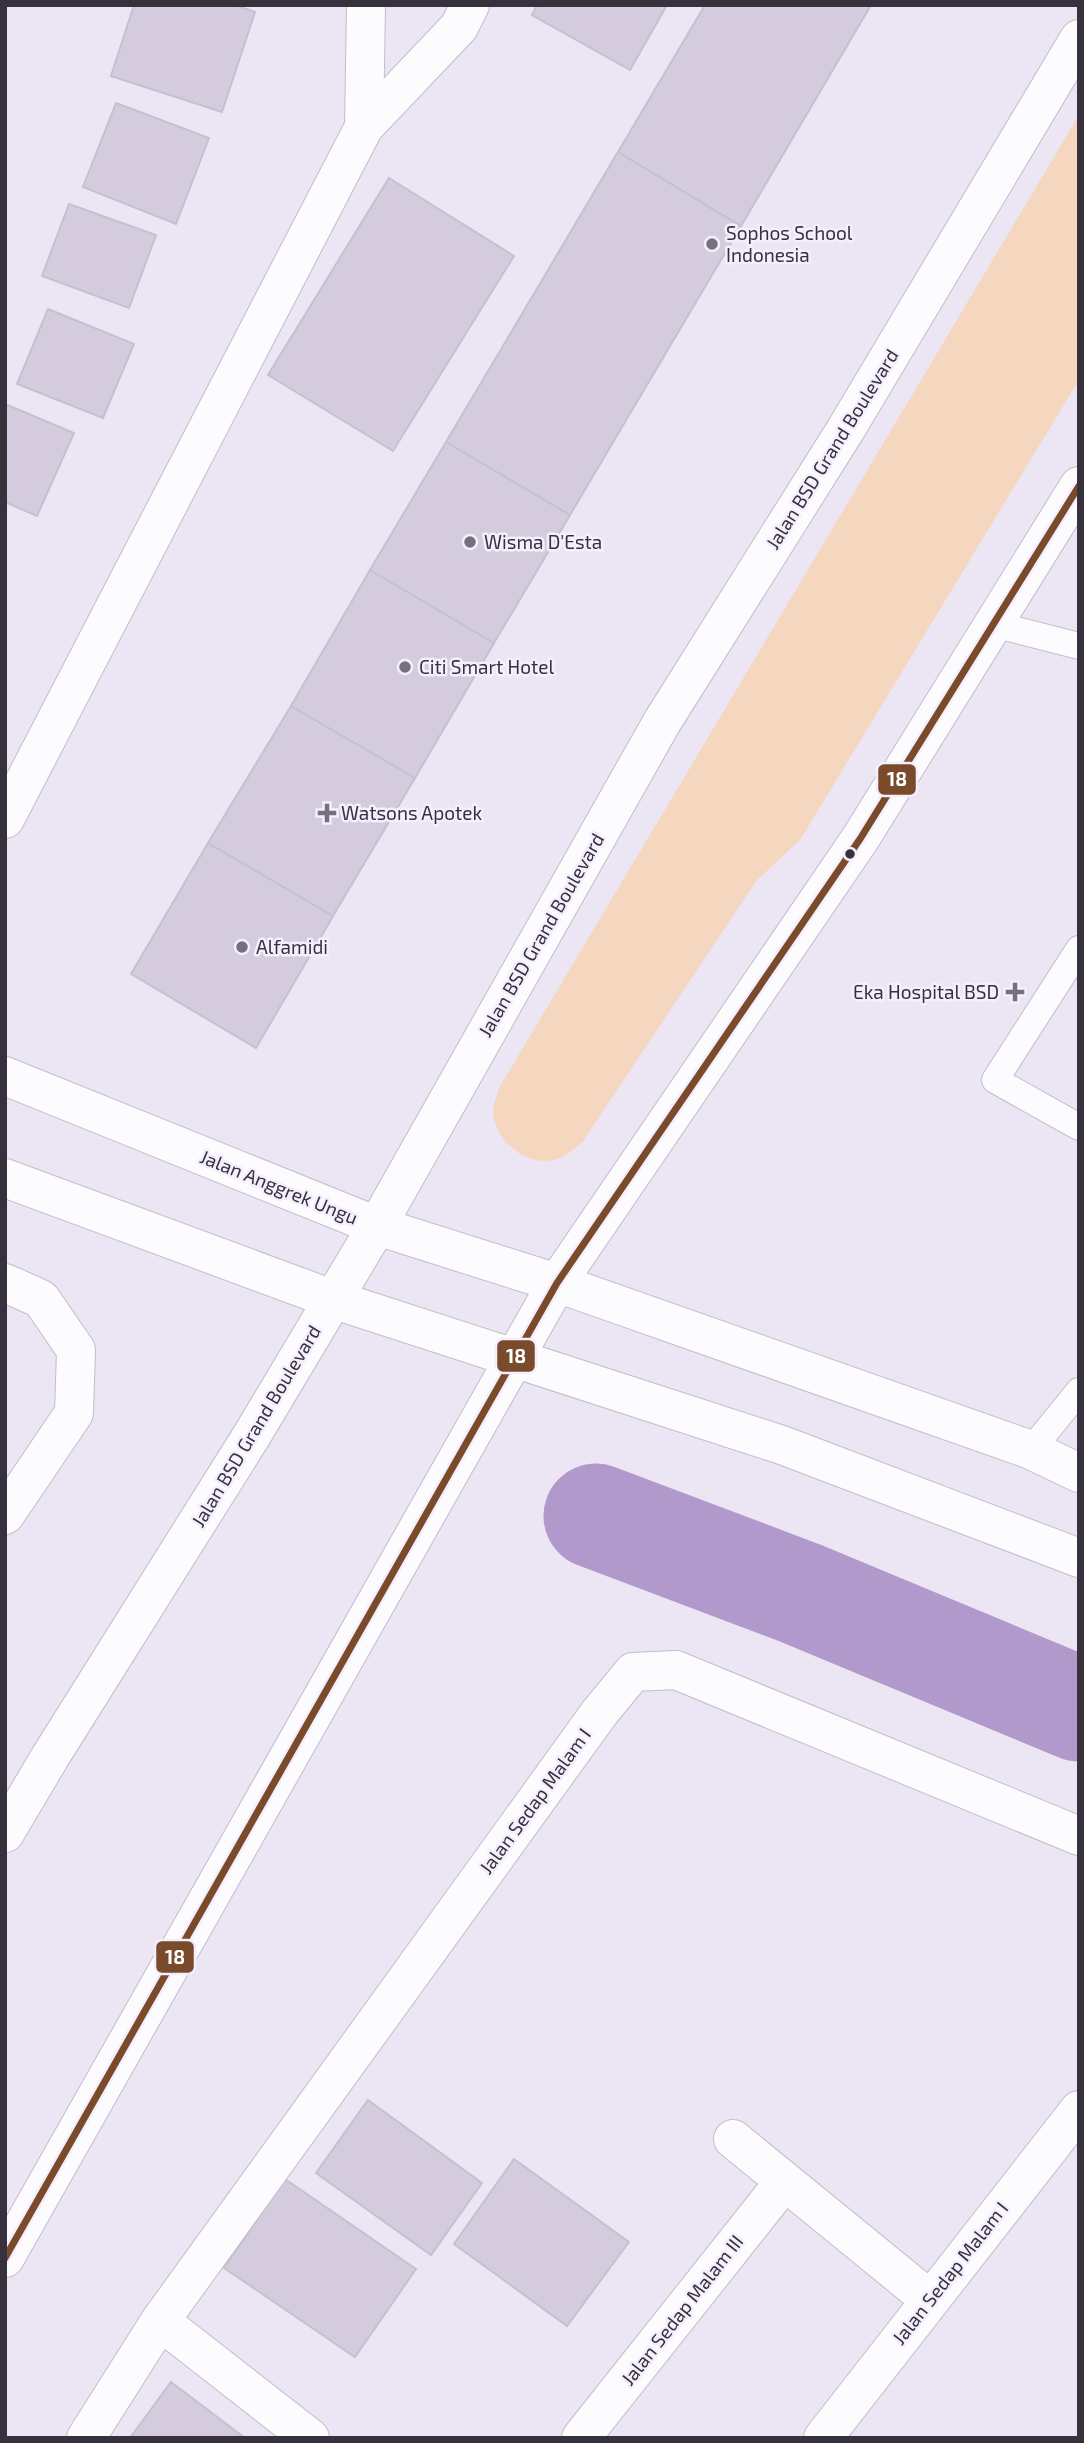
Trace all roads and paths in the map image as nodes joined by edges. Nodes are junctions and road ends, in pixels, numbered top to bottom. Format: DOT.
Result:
graph roads {
  1 [pos="366,5"];
  2 [pos="470,5"];
  3 [pos="1079,38"];
  4 [pos="364,127"];
  5 [pos="1079,486"];
  6 [pos="993,624"];
  7 [pos="1079,646"];
  8 [pos="5,819"];
  9 [pos="1079,949"];
  10 [pos="5,1076"];
  11 [pos="1079,1127"];
  12 [pos="5,1178"];
  13 [pos="377,1226"];
  14 [pos="5,1283"];
  15 [pos="557,1283"];
  16 [pos="332,1299"];
  17 [pos="515,1357"];
  18 [pos="1079,1391"];
  19 [pos="1031,1450"];
  20 [pos="1079,1473"];
  21 [pos="5,1516"];
  22 [pos="1079,1558"];
  23 [pos="5,1833"];
  24 [pos="1079,1836"];
  25 [pos="1079,2110"];
  26 [pos="733,2138"];
  27 [pos="784,2182"];
  28 [pos="5,2258"];
  29 [pos="929,2299"];
  30 [pos="160,2321"];
  31 [pos="86,2438"];
  32 [pos="310,2438"];
  33 [pos="581,2438"];
  34 [pos="823,2438"];
  1 -- 4 [label="street"];
  2 -- 4 [label="street"];
  3 -- 13 [label="street, Jalan BSD Grand Boulevard"];
  4 -- 8 [label="street"];
  5 -- 6 [label="street"];
  6 -- 7 [label="lane"];
  6 -- 15 [label="street"];
  9 -- 11 [label="lane"];
  10 -- 13 [label="street, Jalan Anggrek Ungu"];
  12 -- 16 [label="street"];
  13 -- 15 [label="street, Jalan Anggrek Ungu"];
  13 -- 16 [label="street, Jalan BSD Grand Boulevard"];
  14 -- 21 [label="street"];
  15 -- 17 [label="street"];
  15 -- 19 [label="street, Jalan Anggrek Ungu"];
  16 -- 17 [label="street"];
  16 -- 23 [label="street, Jalan BSD Grand Boulevard"];
  17 -- 22 [label="street"];
  17 -- 28 [label="street"];
  18 -- 19 [label="lane"];
  19 -- 20 [label="street, Jalan Anggrek Ungu"];
  24 -- 30 [label="street, Jalan Sedap Malam I"];
  25 -- 29 [label="street, Jalan Sedap Malam I"];
  26 -- 27 [label="street"];
  27 -- 29 [label="street"];
  27 -- 33 [label="street, Jalan Sedap Malam III"];
  29 -- 34 [label="street, Jalan Sedap Malam I"];
  30 -- 31 [label="street"];
  30 -- 32 [label="street"];
}
